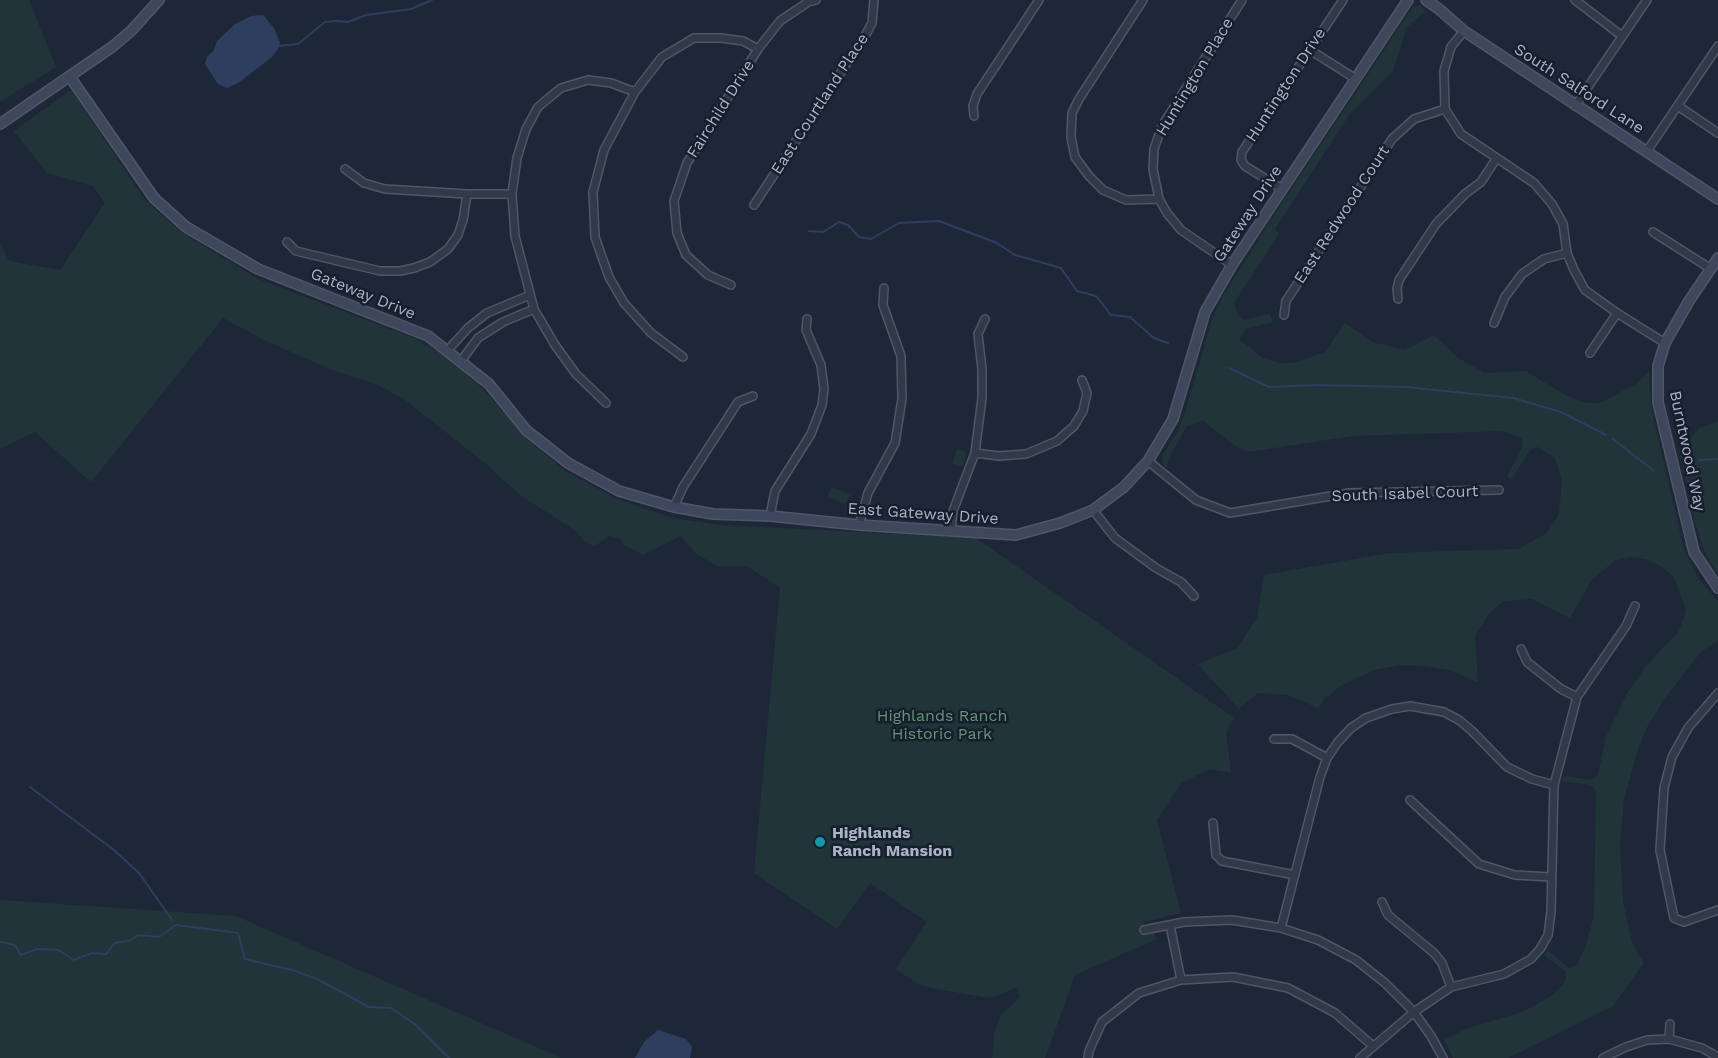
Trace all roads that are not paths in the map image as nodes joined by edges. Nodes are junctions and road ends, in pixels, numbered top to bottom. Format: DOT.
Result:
graph roads {
  1 [pos="159,0"];
  2 [pos="816,0"];
  3 [pos="874,0"];
  4 [pos="1040,0"];
  5 [pos="1143,0"];
  6 [pos="1242,0"];
  7 [pos="1343,0"];
  8 [pos="1408,0"];
  9 [pos="1426,0"];
  10 [pos="1575,0"];
  11 [pos="1647,0"];
  12 [pos="1464,31"];
  13 [pos="1622,36"];
  14 [pos="1718,46"];
  15 [pos="758,49"];
  16 [pos="1310,50"];
  17 [pos="70,76"];
  18 [pos="1356,79"];
  19 [pos="635,92"];
  20 [pos="1575,106"];
  21 [pos="1678,106"];
  22 [pos="1445,109"];
  23 [pos="974,116"];
  24 [pos="0,124"];
  25 [pos="1718,132"];
  26 [pos="1647,151"];
  27 [pos="1496,159"];
  28 [pos="345,169"];
  29 [pos="1282,189"];
  30 [pos="467,194"];
  31 [pos="512,194"];
  32 [pos="1160,199"];
  33 [pos="1718,199"];
  34 [pos="754,205"];
  35 [pos="1653,232"];
  36 [pos="287,242"];
  37 [pos="1567,253"];
  38 [pos="1718,258"];
  39 [pos="1232,265"];
  40 [pos="1711,269"];
  41 [pos="731,285"];
  42 [pos="884,288"];
  43 [pos="530,295"];
  44 [pos="1398,299"];
  45 [pos="534,309"];
  46 [pos="1617,314"];
  47 [pos="1284,315"];
  48 [pos="985,319"];
  49 [pos="807,320"];
  50 [pos="1494,323"];
  51 [pos="1665,343"];
  52 [pos="447,351"];
  53 [pos="1590,353"];
  54 [pos="683,357"];
  55 [pos="461,361"];
  56 [pos="1082,380"];
  57 [pos="753,396"];
  58 [pos="606,403"];
  59 [pos="975,453"];
  60 [pos="1148,461"];
  61 [pos="1499,490"];
  62 [pos="674,507"];
  63 [pos="1093,510"];
  64 [pos="770,516"];
  65 [pos="859,525"];
  66 [pos="951,530"];
  67 [pos="1718,588"];
  68 [pos="1194,596"];
  69 [pos="1635,606"];
  70 [pos="1521,649"];
  71 [pos="1718,693"];
  72 [pos="1577,698"];
  73 [pos="1274,739"];
  74 [pos="1327,758"];
  75 [pos="1554,785"];
  76 [pos="1410,800"];
  77 [pos="1213,823"];
  78 [pos="1295,875"];
  79 [pos="1550,877"];
  80 [pos="1382,902"];
  81 [pos="1718,910"];
  82 [pos="1170,926"];
  83 [pos="1281,928"];
  84 [pos="1144,930"];
  85 [pos="1181,980"];
  86 [pos="1451,987"];
  87 [pos="1414,1012"];
  88 [pos="1670,1024"];
  89 [pos="1669,1039"];
  90 [pos="1373,1046"];
  91 [pos="1718,1057"];
  92 [pos="1088,1058"];
  93 [pos="1360,1058"];
  94 [pos="1443,1058"];
  95 [pos="1602,1058"];
  1 -- 17 [label="street"];
  2 -- 15 [label="street, Fairchild Drive"];
  3 -- 34 [label="street, East Courtland Place"];
  4 -- 23 [label="street"];
  5 -- 32 [label="street"];
  6 -- 32 [label="street, Huntington Place"];
  7 -- 16 [label="street, Huntington Drive"];
  8 -- 18 [label="street, Gateway Drive"];
  9 -- 12 [label="street, South Salford Lane"];
  10 -- 13 [label="street"];
  11 -- 13 [label="street"];
  12 -- 20 [label="street, South Salford Lane"];
  12 -- 22 [label="street"];
  13 -- 20 [label="street"];
  14 -- 21 [label="street"];
  15 -- 19 [label="street"];
  15 -- 41 [label="street, Fairchild Drive"];
  16 -- 18 [label="street"];
  16 -- 29 [label="street, Huntington Drive"];
  17 -- 24 [label="street"];
  17 -- 52 [label="street, Gateway Drive"];
  18 -- 29 [label="street, Gateway Drive"];
  19 -- 31 [label="street"];
  19 -- 54 [label="street"];
  20 -- 26 [label="street, South Salford Lane"];
  21 -- 25 [label="street"];
  21 -- 26 [label="street"];
  22 -- 27 [label="street"];
  22 -- 47 [label="street, East Redwood Court"];
  26 -- 33 [label="street, South Salford Lane"];
  27 -- 37 [label="street"];
  27 -- 44 [label="street"];
  28 -- 30 [label="street"];
  29 -- 39 [label="street, Gateway Drive"];
  30 -- 31 [label="street"];
  30 -- 36 [label="street"];
  31 -- 43 [label="street"];
  32 -- 39 [label="street, Huntington Place"];
  35 -- 40 [label="street"];
  37 -- 46 [label="street"];
  37 -- 50 [label="street"];
  38 -- 40 [label="street, Burntwood Way"];
  39 -- 60 [label="street, Gateway Drive"];
  40 -- 51 [label="street, Burntwood Way"];
  42 -- 65 [label="street"];
  43 -- 45 [label="street"];
  43 -- 52 [label="street"];
  45 -- 55 [label="street"];
  45 -- 58 [label="street"];
  46 -- 51 [label="street"];
  46 -- 53 [label="street"];
  48 -- 59 [label="street"];
  49 -- 64 [label="street"];
  51 -- 67 [label="street, Burntwood Way"];
  52 -- 55 [label="street, Gateway Drive"];
  55 -- 62 [label="street, Gateway Drive"];
  56 -- 59 [label="street"];
  57 -- 62 [label="street"];
  59 -- 66 [label="street"];
  60 -- 61 [label="street, South Isabel Court"];
  60 -- 63 [label="street, East Gateway Drive"];
  62 -- 64 [label="street, East Gateway Drive"];
  63 -- 66 [label="street, East Gateway Drive"];
  63 -- 68 [label="street"];
  64 -- 65 [label="street, East Gateway Drive"];
  65 -- 66 [label="street, East Gateway Drive"];
  69 -- 72 [label="street"];
  70 -- 72 [label="street"];
  71 -- 81 [label="street"];
  72 -- 75 [label="street"];
  73 -- 74 [label="street"];
  74 -- 75 [label="street"];
  74 -- 78 [label="street"];
  75 -- 79 [label="street"];
  76 -- 79 [label="street"];
  77 -- 78 [label="street"];
  78 -- 83 [label="street"];
  79 -- 86 [label="street"];
  80 -- 86 [label="street"];
  82 -- 83 [label="street"];
  82 -- 84 [label="street"];
  82 -- 85 [label="street"];
  83 -- 87 [label="street"];
  85 -- 90 [label="street"];
  85 -- 92 [label="street"];
  86 -- 87 [label="street"];
  87 -- 90 [label="street"];
  87 -- 94 [label="street"];
  88 -- 89 [label="street"];
  89 -- 91 [label="street"];
  89 -- 95 [label="street"];
  90 -- 93 [label="street"];
}
